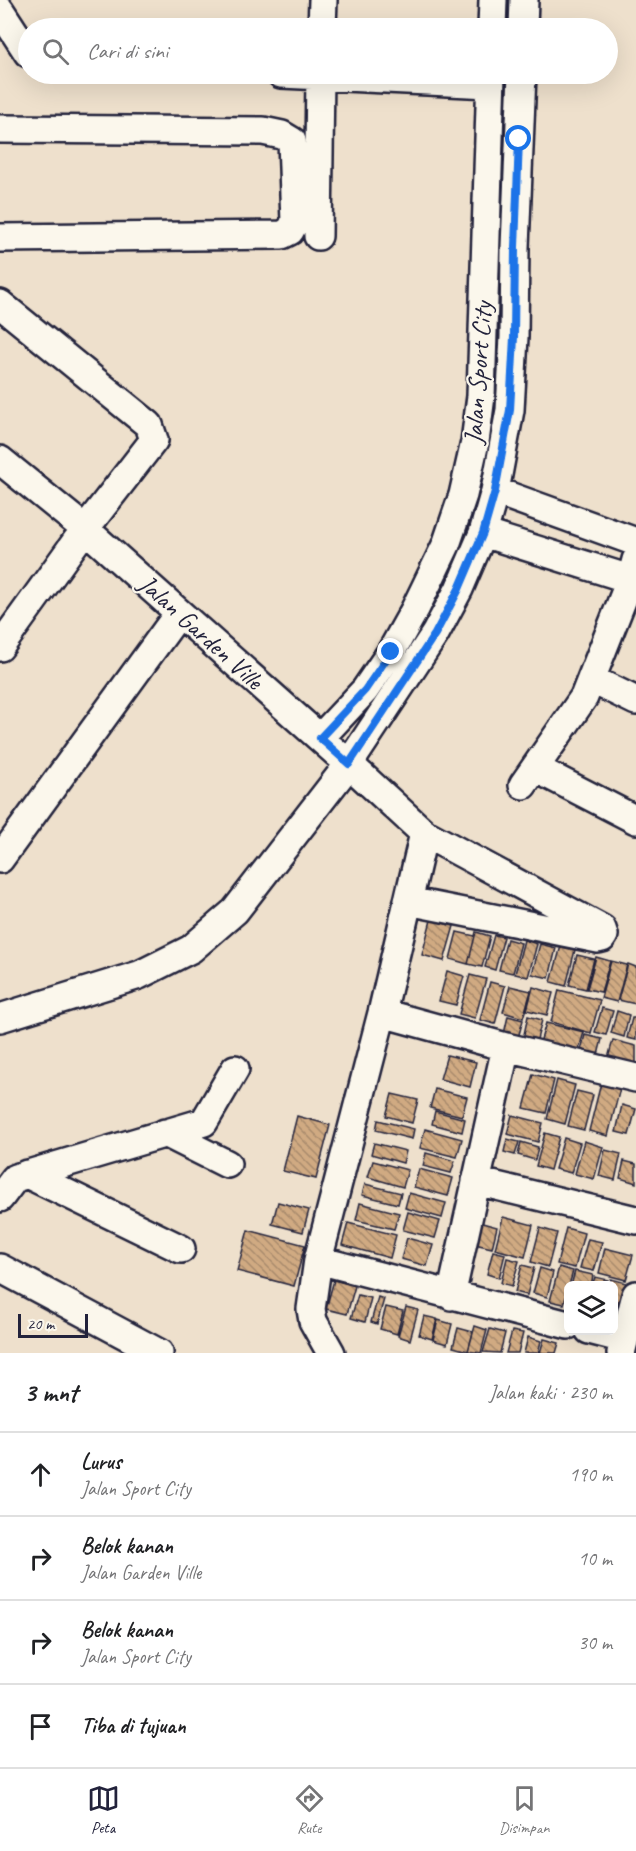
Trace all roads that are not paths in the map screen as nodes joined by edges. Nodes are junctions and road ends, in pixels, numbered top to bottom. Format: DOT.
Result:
graph roads {
  1 [pos="323,0"];
  2 [pos="494,0"];
  3 [pos="524,0"];
  4 [pos="322,18"];
  5 [pos="493,18"];
  6 [pos="523,18"];
  7 [pos="320,84"];
  8 [pos="491,84"];
  9 [pos="522,84"];
  10 [pos="0,129"];
  11 [pos="318,236"];
  12 [pos="0,238"];
  13 [pos="0,304"];
  14 [pos="0,460"];
  15 [pos="495,491"];
  16 [pos="85,529"];
  17 [pos="483,533"];
  18 [pos="636,542"];
  19 [pos="634,573"];
  20 [pos="179,613"];
  21 [pos="0,647"];
  22 [pos="591,679"];
  23 [pos="636,701"];
  24 [pos="320,738"];
  25 [pos="349,764"];
  26 [pos="636,820"];
  27 [pos="424,833"];
  28 [pos="0,859"];
  29 [pos="408,901"];
  30 [pos="382,1013"];
  31 [pos="0,1018"];
  32 [pos="506,1047"];
  33 [pos="235,1068"];
  34 [pos="636,1078"];
  35 [pos="165,1133"];
  36 [pos="227,1164"];
  37 [pos="27,1174"];
  38 [pos="476,1181"];
  39 [pos="0,1198"];
  40 [pos="636,1220"];
  41 [pos="181,1249"];
  42 [pos="318,1260"];
  43 [pos="0,1268"];
  44 [pos="636,1295"];
  45 [pos="451,1296"];
  46 [pos="564,1324"];
  47 [pos="600,1335"];
  48 [pos="623,1346"];
  49 [pos="159,1353"];
  50 [pos="331,1353"];
  1 -- 4 [label="street"];
  2 -- 5 [label="street"];
  3 -- 6 [label="street"];
  7 -- 11 [label="street"];
  8 -- 24 [label="street, Jalan Sport City"];
  9 -- 15 [label="street, Jalan Sport City"];
  10 -- 12 [label="street"];
  13 -- 16 [label="street"];
  14 -- 16 [label="street, Jalan Garden Ville"];
  15 -- 17 [label="street, Jalan Sport City"];
  15 -- 18 [label="street"];
  16 -- 20 [label="street, Jalan Garden Ville"];
  16 -- 21 [label="street"];
  17 -- 19 [label="street"];
  17 -- 25 [label="street, Jalan Sport City"];
  19 -- 22 [label="street"];
  20 -- 24 [label="street, Jalan Garden Ville"];
  20 -- 28 [label="street"];
  22 -- 23 [label="street"];
  22 -- 26 [label="street"];
  24 -- 25 [label="street, Jalan Garden Ville"];
  25 -- 27 [label="street, Jalan Garden Ville"];
  25 -- 31 [label="street, Jalan Sport City"];
  27 -- 29 [label="street"];
  27 -- 29 [label="street, Jalan Garden Ville"];
  29 -- 30 [label="street"];
  30 -- 32 [label="street"];
  30 -- 42 [label="street"];
  32 -- 34 [label="street"];
  32 -- 38 [label="street"];
  33 -- 35 [label="street"];
  35 -- 36 [label="street"];
  35 -- 37 [label="street"];
  37 -- 39 [label="street"];
  37 -- 41 [label="street"];
  38 -- 40 [label="street"];
  38 -- 45 [label="street"];
  42 -- 45 [label="street"];
  42 -- 50 [label="street"];
  43 -- 49 [label="street"];
  44 -- 48 [label="street"];
  45 -- 46 [label="street"];
  47 -- 48 [label="street"];
}
